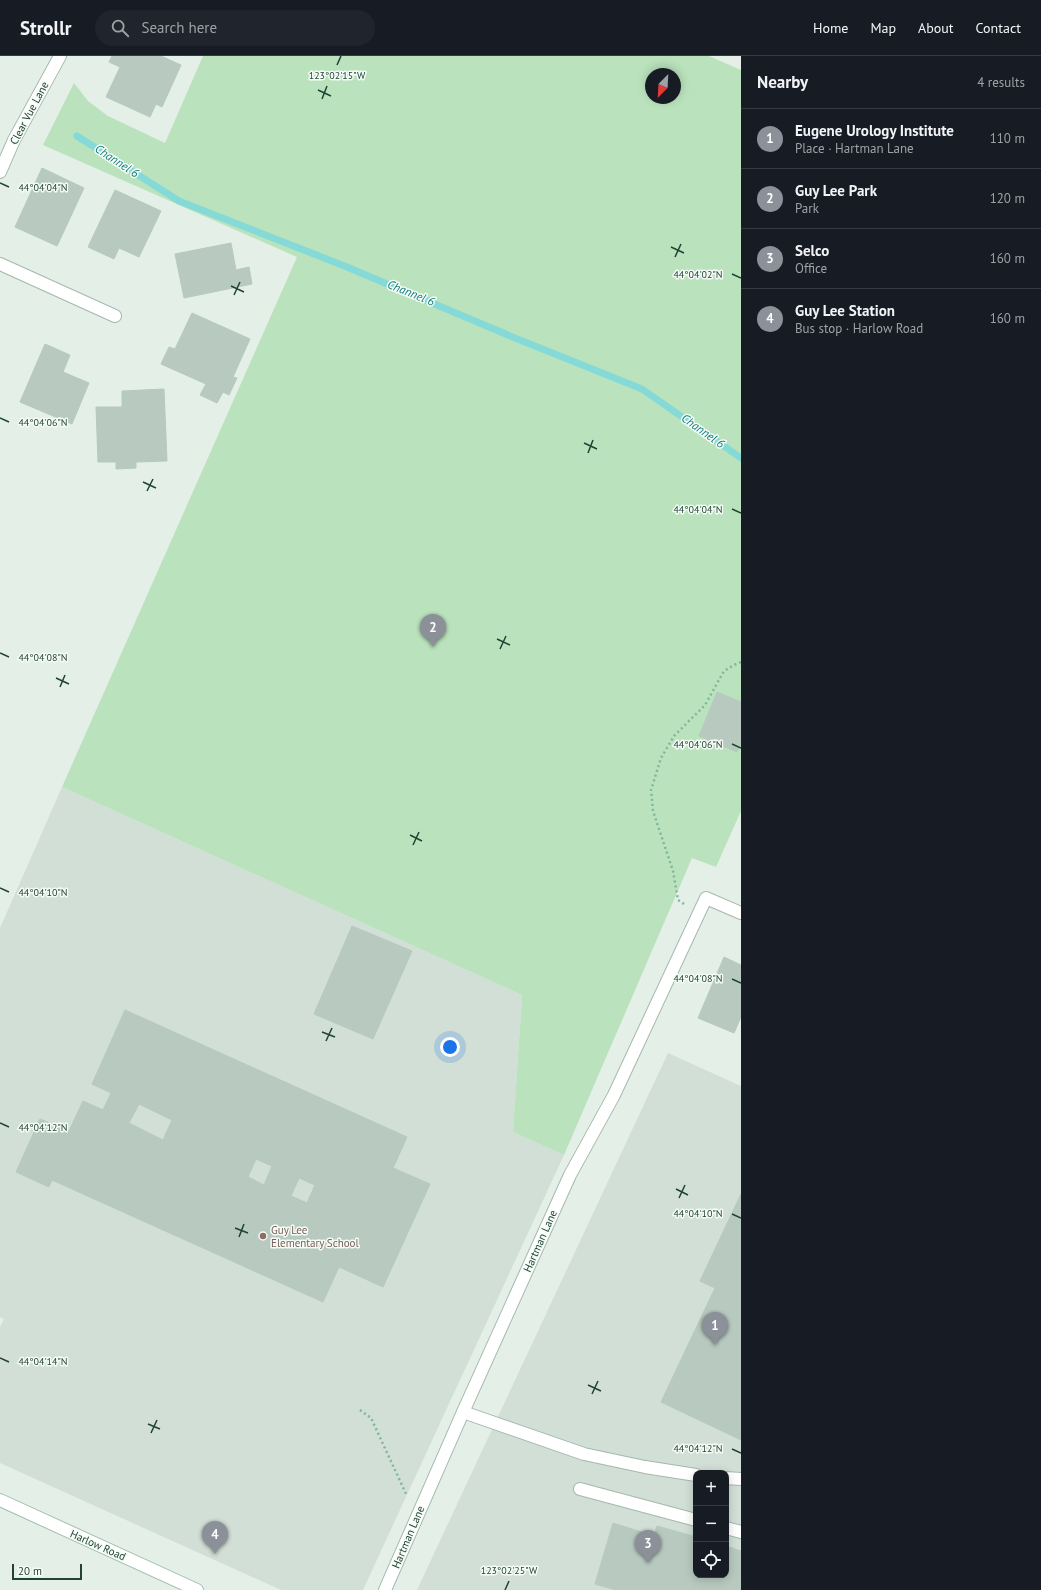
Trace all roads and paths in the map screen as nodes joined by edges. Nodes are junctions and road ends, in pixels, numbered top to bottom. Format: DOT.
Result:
graph roads {
  1 [pos="60,56"];
  2 [pos="0,172"];
  3 [pos="0,264"];
  4 [pos="116,316"];
  5 [pos="741,662"];
  6 [pos="741,913"];
  7 [pos="698,915"];
  8 [pos="360,1410"];
  9 [pos="463,1412"];
  10 [pos="693,1474"];
  11 [pos="729,1478"];
  12 [pos="741,1479"];
  13 [pos="580,1489"];
  14 [pos="0,1500"];
  15 [pos="417,1517"];
  16 [pos="693,1519"];
  17 [pos="729,1529"];
  18 [pos="741,1532"];
  19 [pos="197,1590"];
  20 [pos="385,1590"];
  1 -- 2 [label="street, Clear Vue Lane"];
  3 -- 4 [label="street"];
  5 -- 7 [label="path"];
  6 -- 7 [label="street, Hartman Lane"];
  7 -- 9 [label="street, Hartman Lane"];
  8 -- 15 [label="path"];
  9 -- 10 [label="street"];
  9 -- 15 [label="street, Hartman Lane"];
  11 -- 12 [label="street"];
  13 -- 16 [label="street"];
  14 -- 19 [label="street, Harlow Road"];
  15 -- 20 [label="street, Hartman Lane"];
  17 -- 18 [label="street"];
}
